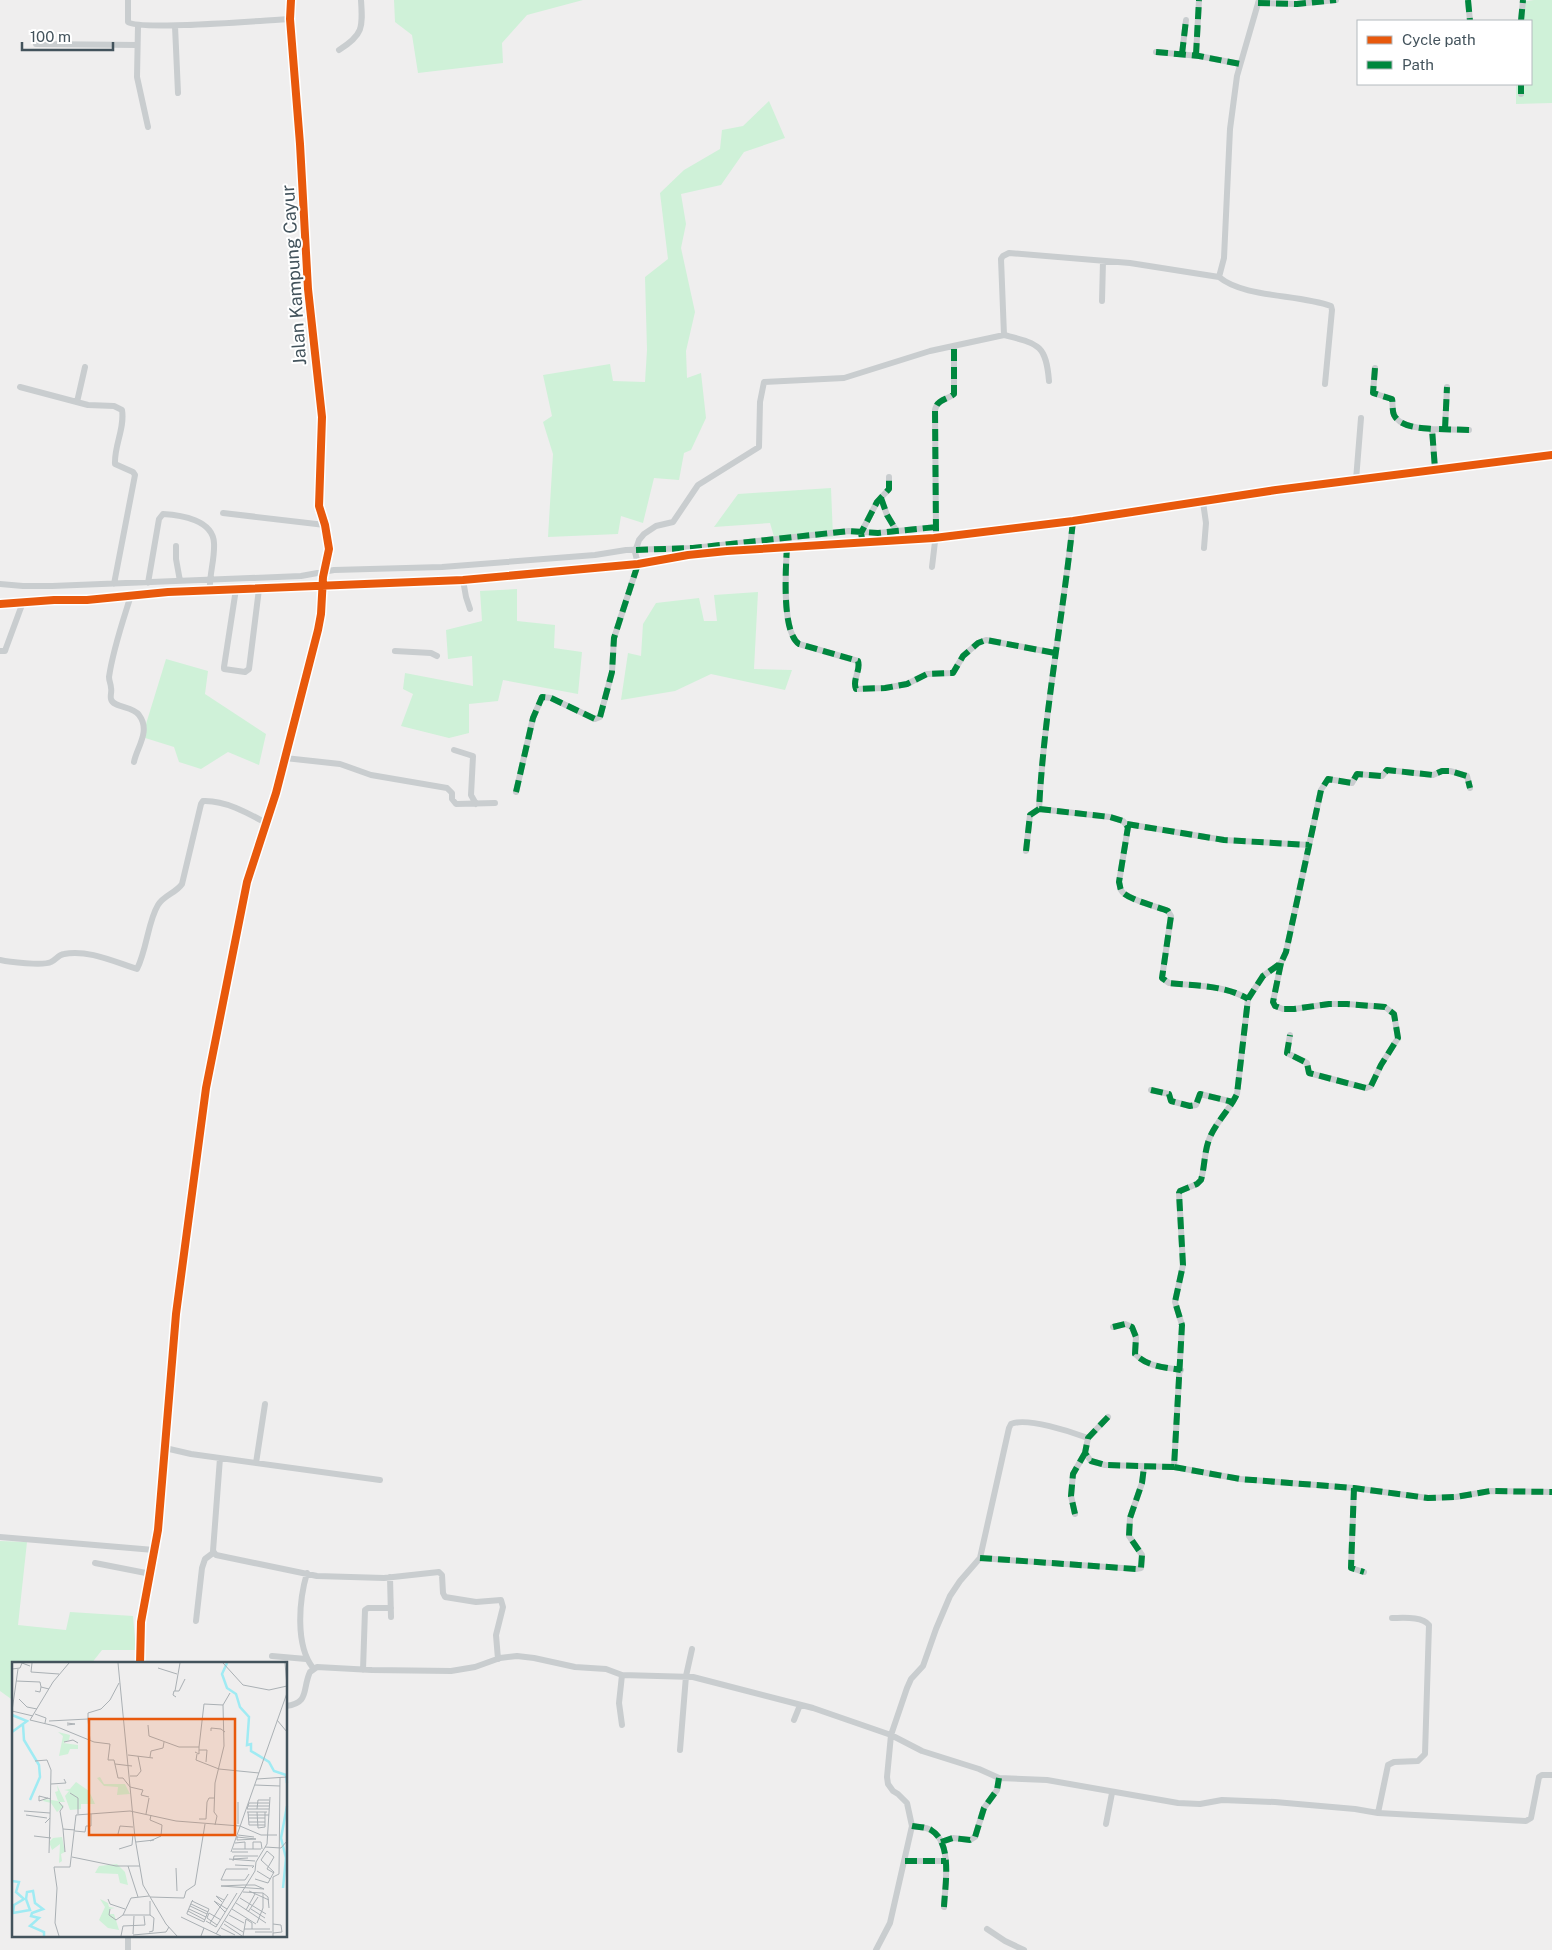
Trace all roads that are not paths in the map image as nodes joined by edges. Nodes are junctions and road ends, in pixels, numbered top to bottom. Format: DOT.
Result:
graph roads {
  1 [pos="128,0"];
  2 [pos="291,0"];
  3 [pos="361,0"];
  4 [pos="1199,0"];
  5 [pos="1336,0"];
  6 [pos="1468,0"];
  7 [pos="1523,0"];
  8 [pos="1259,2"];
  9 [pos="290,19"];
  10 [pos="1186,20"];
  11 [pos="1470,20"];
  12 [pos="1521,20"];
  13 [pos="138,26"];
  14 [pos="175,26"];
  15 [pos="36,44"];
  16 [pos="137,45"];
  17 [pos="339,50"];
  18 [pos="1156,52"];
  19 [pos="1182,54"];
  20 [pos="1196,55"];
  21 [pos="1240,64"];
  22 [pos="1521,85"];
  23 [pos="178,93"];
  24 [pos="1521,94"];
  25 [pos="148,127"];
  26 [pos="1103,261"];
  27 [pos="1219,277"];
  28 [pos="1102,300"];
  29 [pos="1004,335"];
  30 [pos="954,346"];
  31 [pos="85,367"];
  32 [pos="1375,368"];
  33 [pos="1049,381"];
  34 [pos="1325,384"];
  35 [pos="20,386"];
  36 [pos="1447,387"];
  37 [pos="77,402"];
  38 [pos="1361,418"];
  39 [pos="1432,428"];
  40 [pos="1445,429"];
  41 [pos="1469,430"];
  42 [pos="1552,455"];
  43 [pos="1436,469"];
  44 [pos="889,477"];
  45 [pos="1356,480"];
  46 [pos="881,498"];
  47 [pos="1203,502"];
  48 [pos="223,513"];
  49 [pos="1073,521"];
  50 [pos="325,525"];
  51 [pos="896,530"];
  52 [pos="935,532"];
  53 [pos="861,533"];
  54 [pos="862,543"];
  55 [pos="176,546"];
  56 [pos="788,546"];
  57 [pos="1204,548"];
  58 [pos="636,551"];
  59 [pos="637,563"];
  60 [pos="932,567"];
  61 [pos="210,580"];
  62 [pos="323,580"];
  63 [pos="463,580"];
  64 [pos="180,581"];
  65 [pos="148,583"];
  66 [pos="0,584"];
  67 [pos="114,584"];
  68 [pos="236,589"];
  69 [pos="259,589"];
  70 [pos="210,590"];
  71 [pos="131,595"];
  72 [pos="23,602"];
  73 [pos="0,604"];
  74 [pos="470,609"];
  75 [pos="0,651"];
  76 [pos="395,651"];
  77 [pos="1055,653"];
  78 [pos="437,656"];
  79 [pos="454,750"];
  80 [pos="285,758"];
  81 [pos="134,762"];
  82 [pos="1470,788"];
  83 [pos="516,792"];
  84 [pos="495,803"];
  85 [pos="476,804"];
  86 [pos="1039,809"];
  87 [pos="266,823"];
  88 [pos="1127,824"];
  89 [pos="1309,845"];
  90 [pos="1026,851"];
  91 [pos="0,960"];
  92 [pos="1281,963"];
  93 [pos="1248,999"];
  94 [pos="1290,1035"];
  95 [pos="1151,1090"];
  96 [pos="1233,1102"];
  97 [pos="1113,1327"];
  98 [pos="1181,1370"];
  99 [pos="264,1404"];
  100 [pos="1108,1417"];
  101 [pos="1088,1438"];
  102 [pos="165,1448"];
  103 [pos="1086,1453"];
  104 [pos="220,1458"];
  105 [pos="256,1463"];
  106 [pos="1144,1467"];
  107 [pos="1174,1467"];
  108 [pos="380,1480"];
  109 [pos="1354,1488"];
  110 [pos="1552,1492"];
  111 [pos="1074,1514"];
  112 [pos="0,1537"];
  113 [pos="154,1550"];
  114 [pos="213,1553"];
  115 [pos="980,1558"];
  116 [pos="95,1563"];
  117 [pos="1364,1572"];
  118 [pos="151,1574"];
  119 [pos="307,1574"];
  120 [pos="390,1577"];
  121 [pos="391,1608"];
  122 [pos="391,1617"];
  123 [pos="1392,1618"];
  124 [pos="196,1621"];
  125 [pos="692,1649"];
  126 [pos="272,1656"];
  127 [pos="498,1659"];
  128 [pos="306,1660"];
  129 [pos="140,1662"];
  130 [pos="313,1668"];
  131 [pos="363,1670"];
  132 [pos="622,1675"];
  133 [pos="686,1676"];
  134 [pos="800,1704"];
  135 [pos="288,1706"];
  136 [pos="794,1720"];
  137 [pos="622,1725"];
  138 [pos="891,1736"];
  139 [pos="680,1750"];
  140 [pos="1552,1775"];
  141 [pos="999,1778"];
  142 [pos="1112,1792"];
  143 [pos="1378,1813"];
  144 [pos="1106,1824"];
  145 [pos="912,1826"];
  146 [pos="941,1842"];
  147 [pos="905,1860"];
  148 [pos="946,1861"];
  149 [pos="944,1907"];
  150 [pos="987,1929"];
  151 [pos="876,1950"];
  152 [pos="1024,1950"];
  1 -- 13 [label="street"];
  2 -- 9 [label="street, Jalan Kampung Cayur"];
  3 -- 17 [label="street"];
  4 -- 20 [label="street"];
  5 -- 8 [label="street"];
  6 -- 11 [label="street"];
  7 -- 12 [label="street"];
  8 -- 21 [label="street"];
  9 -- 14 [label="street"];
  9 -- 50 [label="street, Jalan Kampung Cayur"];
  10 -- 19 [label="street"];
  13 -- 14 [label="street"];
  13 -- 16 [label="street"];
  14 -- 23 [label="street"];
  15 -- 16 [label="street"];
  16 -- 25 [label="street"];
  18 -- 19 [label="street"];
  19 -- 20 [label="street"];
  20 -- 21 [label="street"];
  21 -- 27 [label="street"];
  22 -- 24 [label="street"];
  26 -- 27 [label="street"];
  26 -- 28 [label="street"];
  26 -- 29 [label="street"];
  27 -- 34 [label="street"];
  29 -- 30 [label="street"];
  29 -- 33 [label="street"];
  30 -- 52 [label="street"];
  30 -- 58 [label="street"];
  31 -- 37 [label="street"];
  32 -- 39 [label="street"];
  35 -- 37 [label="street"];
  36 -- 40 [label="street"];
  37 -- 67 [label="street"];
  38 -- 45 [label="street"];
  39 -- 40 [label="street"];
  39 -- 43 [label="street"];
  40 -- 41 [label="street"];
  42 -- 43 [label="street"];
  43 -- 45 [label="street"];
  44 -- 46 [label="street"];
  45 -- 47 [label="street"];
  46 -- 51 [label="street"];
  46 -- 53 [label="street"];
  47 -- 49 [label="street"];
  47 -- 57 [label="street"];
  48 -- 50 [label="street"];
  49 -- 52 [label="street"];
  49 -- 77 [label="street"];
  50 -- 62 [label="street, Jalan Kampung Cayur"];
  51 -- 52 [label="street"];
  51 -- 53 [label="street"];
  52 -- 54 [label="street"];
  52 -- 60 [label="street"];
  53 -- 54 [label="street"];
  53 -- 58 [label="street"];
  54 -- 56 [label="street"];
  55 -- 64 [label="street"];
  56 -- 59 [label="street"];
  56 -- 77 [label="street"];
  58 -- 59 [label="street"];
  58 -- 62 [label="street"];
  59 -- 63 [label="street"];
  59 -- 83 [label="street"];
  61 -- 62 [label="street"];
  61 -- 64 [label="street"];
  61 -- 65 [label="street"];
  61 -- 70 [label="street"];
  62 -- 63 [label="street"];
  62 -- 69 [label="street"];
  62 -- 80 [label="street, Jalan Kampung Cayur"];
  63 -- 74 [label="street"];
  64 -- 65 [label="street"];
  65 -- 67 [label="street"];
  66 -- 67 [label="street"];
  68 -- 69 [label="street"];
  68 -- 69 [label="street"];
  68 -- 70 [label="street"];
  70 -- 71 [label="street"];
  71 -- 72 [label="street"];
  71 -- 81 [label="street"];
  72 -- 73 [label="street"];
  72 -- 75 [label="street"];
  76 -- 78 [label="street"];
  77 -- 86 [label="street"];
  79 -- 85 [label="street"];
  80 -- 85 [label="street"];
  80 -- 87 [label="street, Jalan Kampung Cayur"];
  82 -- 89 [label="street"];
  84 -- 85 [label="street"];
  86 -- 88 [label="street"];
  86 -- 90 [label="street"];
  87 -- 91 [label="street"];
  87 -- 102 [label="street, Jalan Kampung Cayur"];
  88 -- 89 [label="street"];
  88 -- 93 [label="street"];
  89 -- 92 [label="street"];
  92 -- 93 [label="street"];
  92 -- 94 [label="street"];
  93 -- 96 [label="street"];
  95 -- 96 [label="street"];
  96 -- 98 [label="street"];
  97 -- 98 [label="street"];
  98 -- 107 [label="street"];
  99 -- 105 [label="street"];
  100 -- 101 [label="street"];
  101 -- 103 [label="street"];
  101 -- 115 [label="street"];
  102 -- 104 [label="street"];
  102 -- 113 [label="street, Jalan Kampung Cayur"];
  103 -- 106 [label="street"];
  103 -- 111 [label="street"];
  104 -- 105 [label="street"];
  104 -- 114 [label="street"];
  105 -- 108 [label="street"];
  106 -- 107 [label="street"];
  106 -- 115 [label="street"];
  107 -- 109 [label="street"];
  109 -- 110 [label="street"];
  109 -- 117 [label="street"];
  112 -- 113 [label="street"];
  113 -- 118 [label="street, Jalan Kampung Cayur"];
  114 -- 119 [label="street"];
  114 -- 124 [label="street"];
  115 -- 138 [label="street"];
  116 -- 118 [label="street"];
  118 -- 129 [label="street, Jalan Kampung Cayur"];
  119 -- 120 [label="street"];
  119 -- 128 [label="street"];
  120 -- 121 [label="street"];
  120 -- 127 [label="street"];
  121 -- 122 [label="street"];
  121 -- 131 [label="street"];
  123 -- 143 [label="street"];
  125 -- 133 [label="street"];
  126 -- 128 [label="street"];
  127 -- 131 [label="street"];
  127 -- 132 [label="street"];
  128 -- 130 [label="street"];
  130 -- 131 [label="street"];
  130 -- 135 [label="street"];
  132 -- 133 [label="street"];
  132 -- 137 [label="street"];
  133 -- 134 [label="street"];
  133 -- 139 [label="street"];
  134 -- 136 [label="street"];
  134 -- 138 [label="street"];
  138 -- 141 [label="street"];
  138 -- 145 [label="street"];
  140 -- 143 [label="street"];
  141 -- 142 [label="street"];
  141 -- 146 [label="street"];
  142 -- 143 [label="street"];
  142 -- 144 [label="street"];
  145 -- 146 [label="street"];
  145 -- 147 [label="street"];
  146 -- 148 [label="street"];
  147 -- 148 [label="street"];
  147 -- 151 [label="street"];
  148 -- 149 [label="street"];
  150 -- 152 [label="street"];
}
